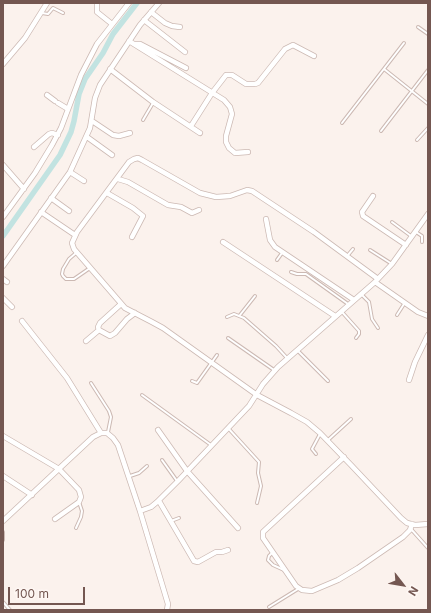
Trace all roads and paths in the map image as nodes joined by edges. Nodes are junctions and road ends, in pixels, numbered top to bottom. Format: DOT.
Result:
graph roads {
  1 [pos="47,3"];
  2 [pos="97,3"];
  3 [pos="129,3"];
  4 [pos="159,3"];
  5 [pos="151,12"];
  6 [pos="41,13"];
  7 [pos="63,13"];
  8 [pos="144,20"];
  9 [pos="112,24"];
  10 [pos="180,27"];
  11 [pos="418,27"];
  12 [pos="428,34"];
  13 [pos="131,42"];
  14 [pos="404,43"];
  15 [pos="186,52"];
  16 [pos="314,56"];
  17 [pos="3,64"];
  18 [pos="186,68"];
  19 [pos="384,69"];
  20 [pos="110,70"];
  21 [pos="428,70"];
  22 [pos="412,91"];
  23 [pos="212,93"];
  24 [pos="47,95"];
  25 [pos="153,102"];
  26 [pos="428,104"];
  27 [pos="68,109"];
  28 [pos="143,120"];
  29 [pos="92,121"];
  30 [pos="342,123"];
  31 [pos="191,126"];
  32 [pos="428,128"];
  33 [pos="381,130"];
  34 [pos="130,133"];
  35 [pos="200,133"];
  36 [pos="58,135"];
  37 [pos="87,137"];
  38 [pos="417,140"];
  39 [pos="34,147"];
  40 [pos="248,152"];
  41 [pos="112,155"];
  42 [pos="4,168"];
  43 [pos="70,172"];
  44 [pos="118,179"];
  45 [pos="84,181"];
  46 [pos="24,189"];
  47 [pos="107,193"];
  48 [pos="373,196"];
  49 [pos="51,198"];
  50 [pos="199,210"];
  51 [pos="69,211"];
  52 [pos="41,212"];
  53 [pos="428,214"];
  54 [pos="3,217"];
  55 [pos="266,219"];
  56 [pos="392,222"];
  57 [pos="416,231"];
  58 [pos="75,234"];
  59 [pos="412,236"];
  60 [pos="132,237"];
  61 [pos="223,242"];
  62 [pos="422,242"];
  63 [pos="406,244"];
  64 [pos="353,249"];
  65 [pos="370,250"];
  66 [pos="77,252"];
  67 [pos="282,252"];
  68 [pos="347,256"];
  69 [pos="277,260"];
  70 [pos="392,264"];
  71 [pos="3,266"];
  72 [pos="90,268"];
  73 [pos="291,272"];
  74 [pos="376,280"];
  75 [pos="361,294"];
  76 [pos="255,296"];
  77 [pos="3,298"];
  78 [pos="354,300"];
  79 [pos="405,303"];
  80 [pos="121,304"];
  81 [pos="349,305"];
  82 [pos="12,307"];
  83 [pos="342,311"];
  84 [pos="135,313"];
  85 [pos="240,315"];
  86 [pos="397,315"];
  87 [pos="335,316"];
  88 [pos="428,316"];
  89 [pos="227,317"];
  90 [pos="22,321"];
  91 [pos="378,328"];
  92 [pos="99,330"];
  93 [pos="428,335"];
  94 [pos="228,338"];
  95 [pos="356,338"];
  96 [pos="86,341"];
  97 [pos="297,350"];
  98 [pos="217,355"];
  99 [pos="287,359"];
  100 [pos="212,363"];
  101 [pos="275,371"];
  102 [pos="409,380"];
  103 [pos="192,381"];
  104 [pos="328,381"];
  105 [pos="91,383"];
  106 [pos="142,395"];
  107 [pos="257,395"];
  108 [pos="351,419"];
  109 [pos="228,428"];
  110 [pos="158,430"];
  111 [pos="102,433"];
  112 [pos="107,433"];
  113 [pos="320,433"];
  114 [pos="3,436"];
  115 [pos="328,441"];
  116 [pos="212,445"];
  117 [pos="316,454"];
  118 [pos="344,458"];
  119 [pos="162,460"];
  120 [pos="147,466"];
  121 [pos="59,469"];
  122 [pos="187,471"];
  123 [pos="3,476"];
  124 [pos="128,477"];
  125 [pos="178,482"];
  126 [pos="32,495"];
  127 [pos="159,501"];
  128 [pos="79,502"];
  129 [pos="257,503"];
  130 [pos="140,511"];
  131 [pos="179,518"];
  132 [pos="55,519"];
  133 [pos="3,521"];
  134 [pos="171,521"];
  135 [pos="428,524"];
  136 [pos="411,526"];
  137 [pos="76,528"];
  138 [pos="238,528"];
  139 [pos="3,532"];
  140 [pos="3,540"];
  141 [pos="428,548"];
  142 [pos="228,550"];
  143 [pos="273,553"];
  144 [pos="286,571"];
  145 [pos="299,588"];
  146 [pos="3,602"];
  147 [pos="269,607"];
  148 [pos="10,610"];
  149 [pos="167,610"];
  1 -- 6 [label="street"];
  2 -- 9 [label="street"];
  3 -- 9 [label="street"];
  4 -- 5 [label="street"];
  5 -- 8 [label="street"];
  5 -- 10 [label="street"];
  6 -- 7 [label="lane"];
  6 -- 17 [label="street"];
  8 -- 13 [label="street"];
  8 -- 15 [label="street"];
  9 -- 27 [label="street"];
  11 -- 12 [label="lane"];
  13 -- 18 [label="street"];
  13 -- 20 [label="street"];
  13 -- 23 [label="street"];
  14 -- 19 [label="lane"];
  16 -- 23 [label="street"];
  19 -- 22 [label="lane"];
  19 -- 30 [label="lane"];
  20 -- 25 [label="street"];
  20 -- 29 [label="street"];
  21 -- 22 [label="lane"];
  22 -- 26 [label="lane"];
  22 -- 33 [label="lane"];
  23 -- 31 [label="street"];
  23 -- 40 [label="street"];
  24 -- 27 [label="street"];
  25 -- 28 [label="lane"];
  25 -- 31 [label="street"];
  27 -- 36 [label="street"];
  29 -- 34 [label="street"];
  29 -- 37 [label="street"];
  31 -- 35 [label="street"];
  32 -- 38 [label="lane"];
  36 -- 39 [label="street"];
  36 -- 46 [label="street"];
  37 -- 41 [label="street"];
  37 -- 43 [label="street"];
  42 -- 46 [label="street"];
  43 -- 45 [label="street"];
  43 -- 49 [label="street"];
  44 -- 47 [label="street"];
  44 -- 50 [label="street"];
  44 -- 68 [label="street"];
  46 -- 54 [label="street"];
  47 -- 58 [label="street"];
  47 -- 60 [label="street"];
  48 -- 63 [label="street"];
  49 -- 51 [label="street"];
  49 -- 52 [label="street"];
  52 -- 58 [label="street"];
  52 -- 71 [label="street"];
  53 -- 57 [label="street"];
  55 -- 67 [label="street"];
  56 -- 59 [label="lane"];
  57 -- 59 [label="street"];
  57 -- 62 [label="lane"];
  58 -- 66 [label="street"];
  59 -- 63 [label="street"];
  61 -- 87 [label="street"];
  63 -- 70 [label="street"];
  64 -- 68 [label="lane"];
  65 -- 70 [label="lane"];
  66 -- 72 [label="street"];
  66 -- 72 [label="lane"];
  67 -- 69 [label="lane"];
  67 -- 78 [label="street"];
  68 -- 74 [label="street"];
  70 -- 74 [label="street"];
  72 -- 80 [label="street"];
  73 -- 81 [label="lane"];
  74 -- 75 [label="street"];
  74 -- 79 [label="street"];
  75 -- 78 [label="street"];
  75 -- 91 [label="lane"];
  76 -- 85 [label="lane"];
  77 -- 82 [label="street"];
  78 -- 81 [label="street"];
  79 -- 86 [label="lane"];
  79 -- 88 [label="street"];
  80 -- 84 [label="street"];
  80 -- 92 [label="street"];
  81 -- 83 [label="street"];
  83 -- 87 [label="street"];
  83 -- 95 [label="lane"];
  84 -- 92 [label="street"];
  84 -- 100 [label="street"];
  85 -- 89 [label="lane"];
  85 -- 99 [label="lane"];
  87 -- 97 [label="street"];
  90 -- 111 [label="street"];
  92 -- 96 [label="street"];
  93 -- 102 [label="street"];
  94 -- 101 [label="lane"];
  97 -- 99 [label="street"];
  97 -- 104 [label="lane"];
  98 -- 100 [label="lane"];
  99 -- 101 [label="street"];
  100 -- 103 [label="lane"];
  100 -- 107 [label="street"];
  101 -- 107 [label="street"];
  105 -- 112 [label="lane"];
  106 -- 116 [label="lane"];
  107 -- 109 [label="street"];
  107 -- 113 [label="street"];
  108 -- 115 [label="lane"];
  109 -- 116 [label="street"];
  109 -- 129 [label="lane"];
  110 -- 122 [label="street"];
  111 -- 112 [label="street"];
  111 -- 121 [label="street"];
  112 -- 124 [label="street"];
  113 -- 115 [label="street"];
  113 -- 117 [label="lane"];
  114 -- 121 [label="street"];
  115 -- 118 [label="street"];
  116 -- 122 [label="street"];
  118 -- 136 [label="street"];
  118 -- 143 [label="street"];
  119 -- 125 [label="lane"];
  120 -- 124 [label="lane"];
  121 -- 126 [label="street"];
  121 -- 128 [label="street"];
  122 -- 125 [label="street"];
  122 -- 138 [label="street"];
  123 -- 126 [label="street"];
  124 -- 130 [label="street"];
  125 -- 127 [label="street"];
  126 -- 133 [label="street"];
  127 -- 130 [label="street"];
  127 -- 134 [label="street"];
  128 -- 132 [label="street"];
  128 -- 137 [label="lane"];
  130 -- 149 [label="street"];
  131 -- 134 [label="lane"];
  134 -- 142 [label="street"];
  135 -- 136 [label="street"];
  136 -- 141 [label="lane"];
  136 -- 145 [label="street"];
  139 -- 140 [label="lane"];
  143 -- 144 [label="street"];
  143 -- 144 [label="lane"];
  144 -- 145 [label="street"];
  145 -- 147 [label="lane"];
  146 -- 148 [label="lane"];
}
